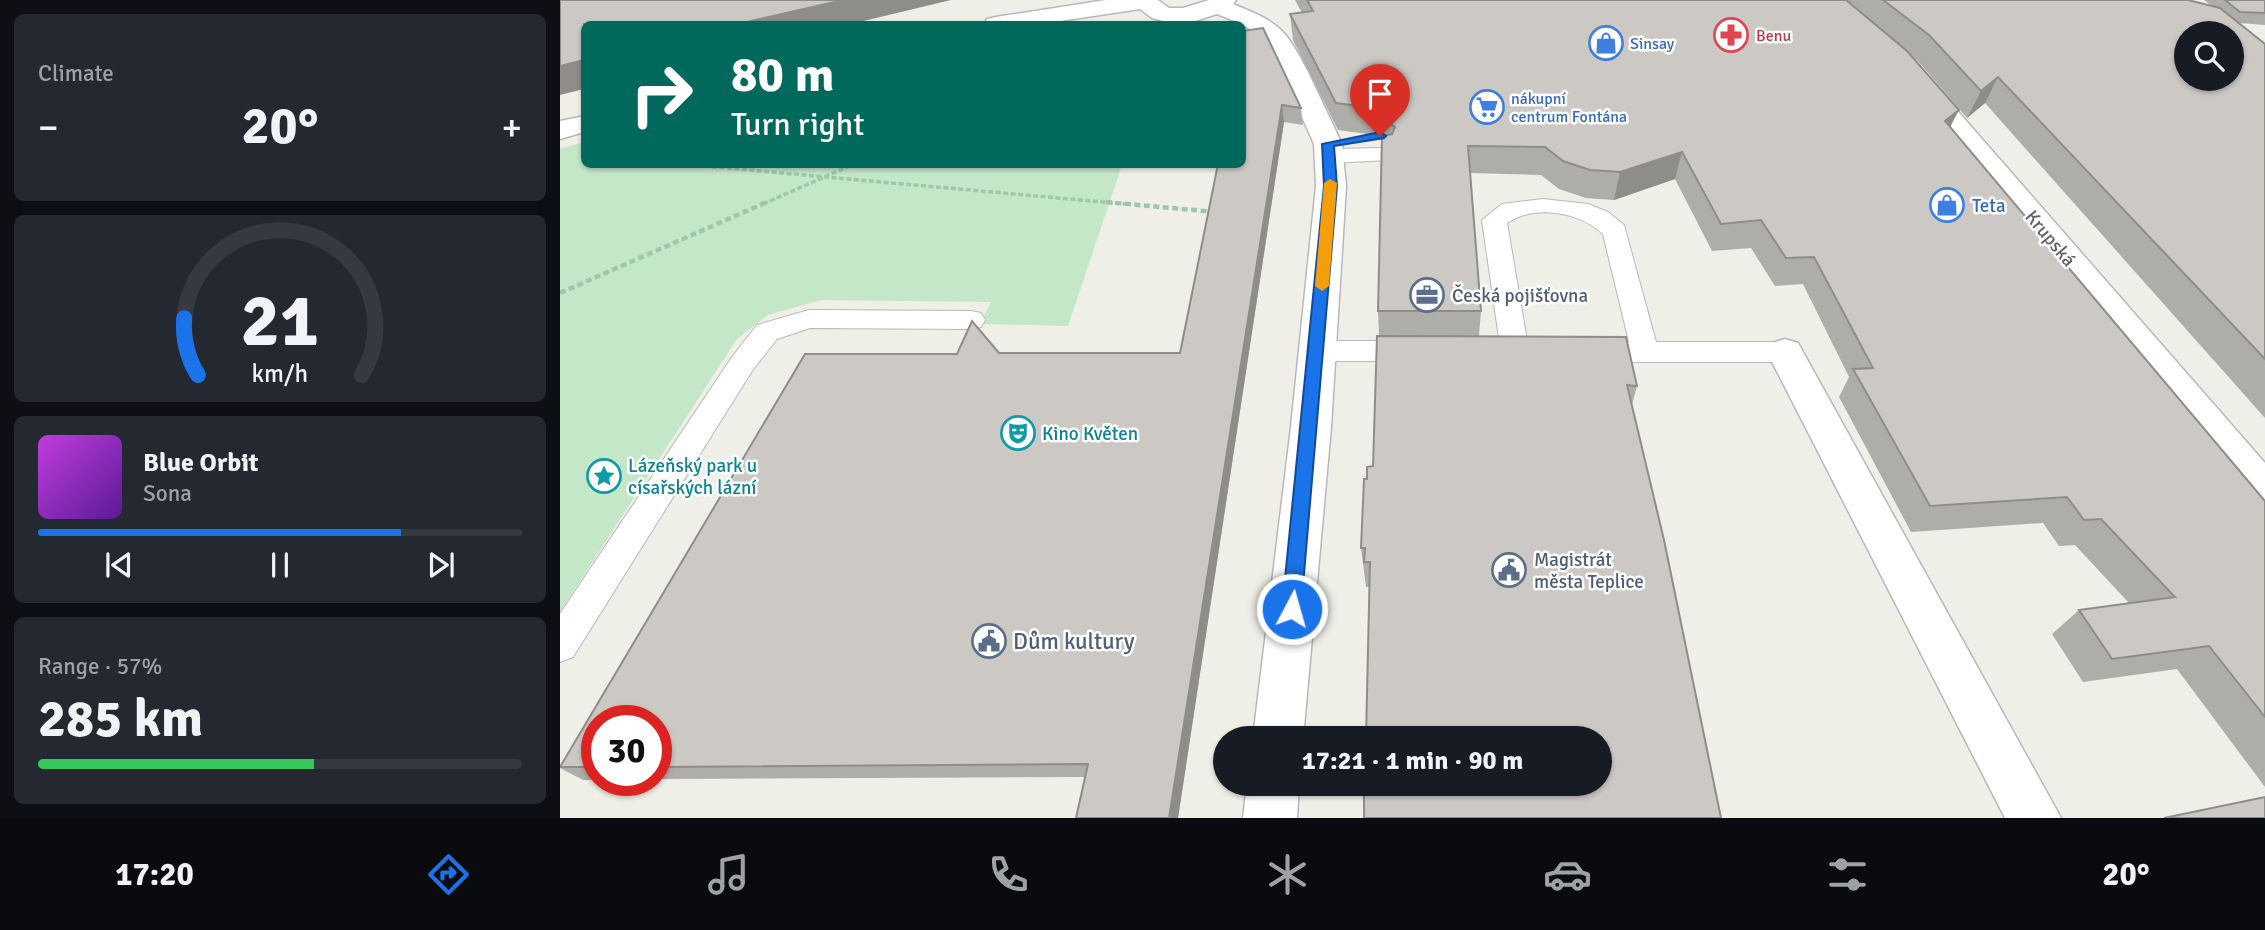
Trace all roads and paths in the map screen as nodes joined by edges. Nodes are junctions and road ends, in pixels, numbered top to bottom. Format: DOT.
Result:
graph roads {
  1 [pos="1146,0"];
  2 [pos="1221,3"];
  3 [pos="1015,21"];
  4 [pos="1897,60"];
  5 [pos="1381,146"];
  6 [pos="1328,150"];
  7 [pos="730,168"];
  8 [pos="845,168"];
  9 [pos="827,176"];
  10 [pos="1228,213"];
  11 [pos="560,293"];
  12 [pos="971,320"];
  13 [pos="1317,351"];
  14 [pos="1449,351"];
  15 [pos="1645,352"];
  16 [pos="1785,352"];
  17 [pos="2265,492"];
  18 [pos="560,645"];
  19 [pos="1279,726"];
  20 [pos="1272,796"];
  21 [pos="1270,818"];
  22 [pos="2034,818"];
  1 -- 2 [label="street"];
  1 -- 3 [label="street"];
  2 -- 6 [label="street"];
  4 -- 17 [label="street, Krupská"];
  5 -- 6 [label="lane"];
  6 -- 13 [label="street"];
  7 -- 9 [label="path"];
  8 -- 9 [label="path"];
  9 -- 10 [label="path"];
  9 -- 11 [label="path"];
  12 -- 18 [label="lane"];
  13 -- 14 [label="lane"];
  13 -- 19 [label="street"];
  15 -- 15 [label="lane"];
  15 -- 16 [label="lane"];
  16 -- 22 [label="street"];
  20 -- 21 [label="street"];
}
